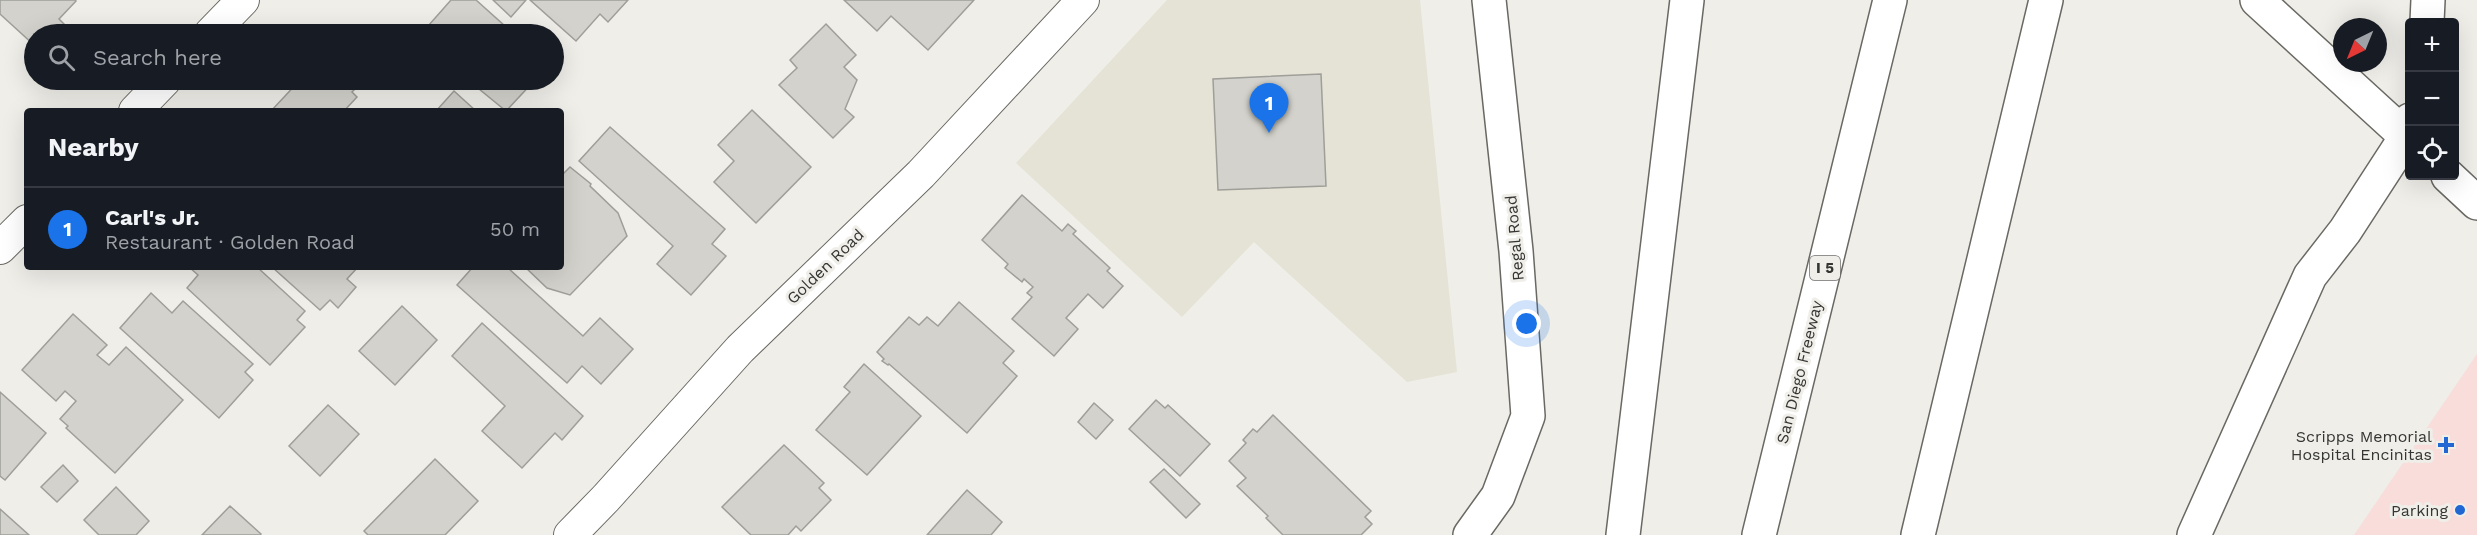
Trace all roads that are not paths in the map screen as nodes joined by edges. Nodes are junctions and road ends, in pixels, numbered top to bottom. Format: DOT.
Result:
graph roads {
  1 [pos="243,0"];
  2 [pos="1083,0"];
  3 [pos="1489,0"];
  4 [pos="1687,0"];
  5 [pos="1890,0"];
  6 [pos="2046,0"];
  7 [pos="2257,0"];
  8 [pos="2428,0"];
  9 [pos="2427,18"];
  10 [pos="220,24"];
  11 [pos="155,90"];
  12 [pos="138,108"];
  13 [pos="2405,129"];
  14 [pos="2405,137"];
  15 [pos="2452,180"];
  16 [pos="2477,203"];
  17 [pos="24,223"];
  18 [pos="0,248"];
  19 [pos="570,535"];
  20 [pos="1470,535"];
  21 [pos="1623,535"];
  22 [pos="1759,535"];
  23 [pos="1918,535"];
  24 [pos="2194,535"];
  1 -- 10 [label="street"];
  2 -- 19 [label="street, Golden Road"];
  3 -- 20 [label="main road, Regal Road"];
  4 -- 21 [label="main road"];
  5 -- 22 [label="main road, San Diego Freeway / I 5"];
  6 -- 23 [label="main road"];
  7 -- 13 [label="main road"];
  8 -- 9 [label="main road"];
  11 -- 12 [label="street"];
  14 -- 24 [label="main road"];
  15 -- 16 [label="main road"];
  17 -- 18 [label="street"];
}
